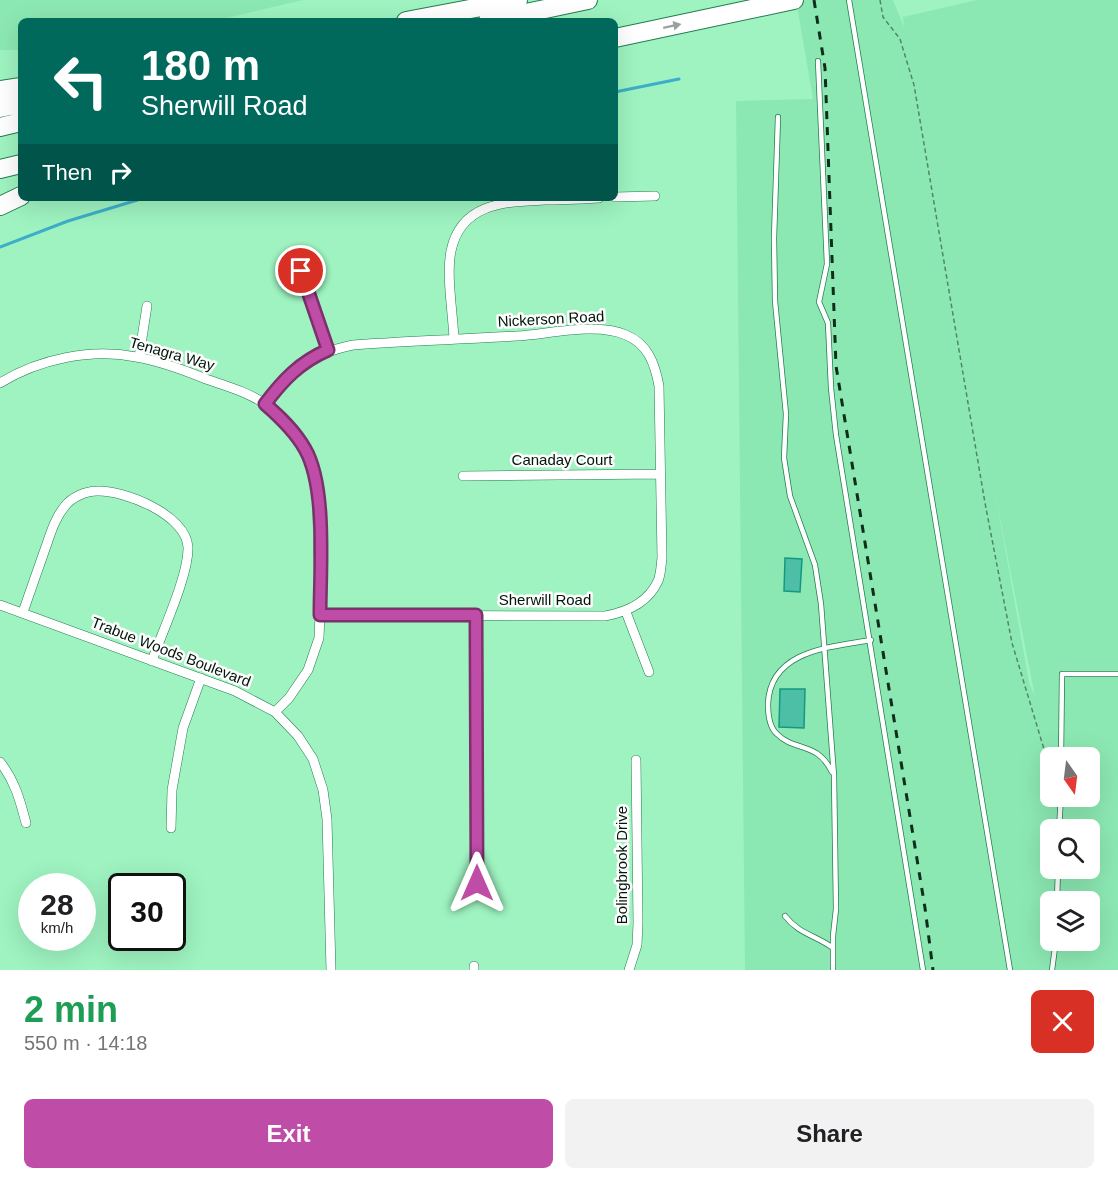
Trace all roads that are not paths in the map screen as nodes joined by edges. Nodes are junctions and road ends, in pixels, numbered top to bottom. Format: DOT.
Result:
graph roads {
  1 [pos="588,0"];
  2 [pos="794,0"];
  3 [pos="849,0"];
  4 [pos="515,12"];
  5 [pos="442,18"];
  6 [pos="497,18"];
  7 [pos="618,37"];
  8 [pos="818,61"];
  9 [pos="18,87"];
  10 [pos="0,90"];
  11 [pos="18,105"];
  12 [pos="0,108"];
  13 [pos="778,117"];
  14 [pos="18,123"];
  15 [pos="0,127"];
  16 [pos="18,165"];
  17 [pos="0,169"];
  18 [pos="655,196"];
  19 [pos="18,197"];
  20 [pos="618,197"];
  21 [pos="532,201"];
  22 [pos="0,206"];
  23 [pos="301,271"];
  24 [pos="147,306"];
  25 [pos="454,339"];
  26 [pos="328,350"];
  27 [pos="139,357"];
  28 [pos="0,382"];
  29 [pos="265,404"];
  30 [pos="660,474"];
  31 [pos="463,476"];
  32 [pos="0,605"];
  33 [pos="23,612"];
  34 [pos="626,612"];
  35 [pos="320,615"];
  36 [pos="476,615"];
  37 [pos="871,640"];
  38 [pos="823,649"];
  39 [pos="152,660"];
  40 [pos="649,672"];
  41 [pos="1118,674"];
  42 [pos="201,678"];
  43 [pos="275,712"];
  44 [pos="1061,747"];
  45 [pos="636,760"];
  46 [pos="0,762"];
  47 [pos="834,776"];
  48 [pos="26,823"];
  49 [pos="171,828"];
  50 [pos="467,899"];
  51 [pos="785,916"];
  52 [pos="833,948"];
  53 [pos="1055,951"];
  54 [pos="331,970"];
  55 [pos="629,970"];
  56 [pos="833,970"];
  57 [pos="923,970"];
  58 [pos="1010,970"];
  59 [pos="1052,970"];
  1 -- 4 [label="highway"];
  7 -- 2 [label="highway, one-way"];
  3 -- 58 [label="lane"];
  4 -- 5 [label="highway"];
  4 -- 6 [label="highway"];
  8 -- 37 [label="lane"];
  9 -- 10 [label="highway"];
  11 -- 12 [label="highway"];
  13 -- 38 [label="lane"];
  14 -- 15 [label="highway"];
  16 -- 17 [label="highway"];
  18 -- 20 [label="street"];
  19 -- 22 [label="highway"];
  21 -- 25 [label="street"];
  23 -- 26 [label="street"];
  24 -- 27 [label="street"];
  25 -- 26 [label="street, Nickerson Road"];
  25 -- 30 [label="street, Nickerson Road"];
  26 -- 29 [label="street, Nickerson Road"];
  27 -- 28 [label="street, Tenagra Way"];
  27 -- 29 [label="street, Tenagra Way"];
  29 -- 35 [label="street, Tenagra Way"];
  30 -- 31 [label="street, Canaday Court"];
  30 -- 34 [label="street, Nickerson Road"];
  32 -- 33 [label="street, Trabue Woods Boulevard"];
  33 -- 39 [label="street, Trabue Woods Boulevard"];
  33 -- 39 [label="street"];
  34 -- 36 [label="street, Sherwill Road"];
  34 -- 40 [label="street"];
  35 -- 36 [label="street, Sherwill Road"];
  35 -- 43 [label="street, Tenagra Way"];
  36 -- 50 [label="street"];
  37 -- 38 [label="lane"];
  37 -- 57 [label="lane"];
  38 -- 47 [label="lane"];
  38 -- 47 [label="lane"];
  39 -- 42 [label="street, Trabue Woods Boulevard"];
  41 -- 44 [label="lane"];
  42 -- 43 [label="street, Trabue Woods Boulevard"];
  42 -- 49 [label="street"];
  43 -- 54 [label="street, Trabue Woods Boulevard"];
  45 -- 55 [label="street, Bolingbrook Drive"];
  46 -- 48 [label="street"];
  47 -- 52 [label="lane"];
  51 -- 52 [label="lane"];
  52 -- 56 [label="lane"];
  53 -- 59 [label="lane"];
}
